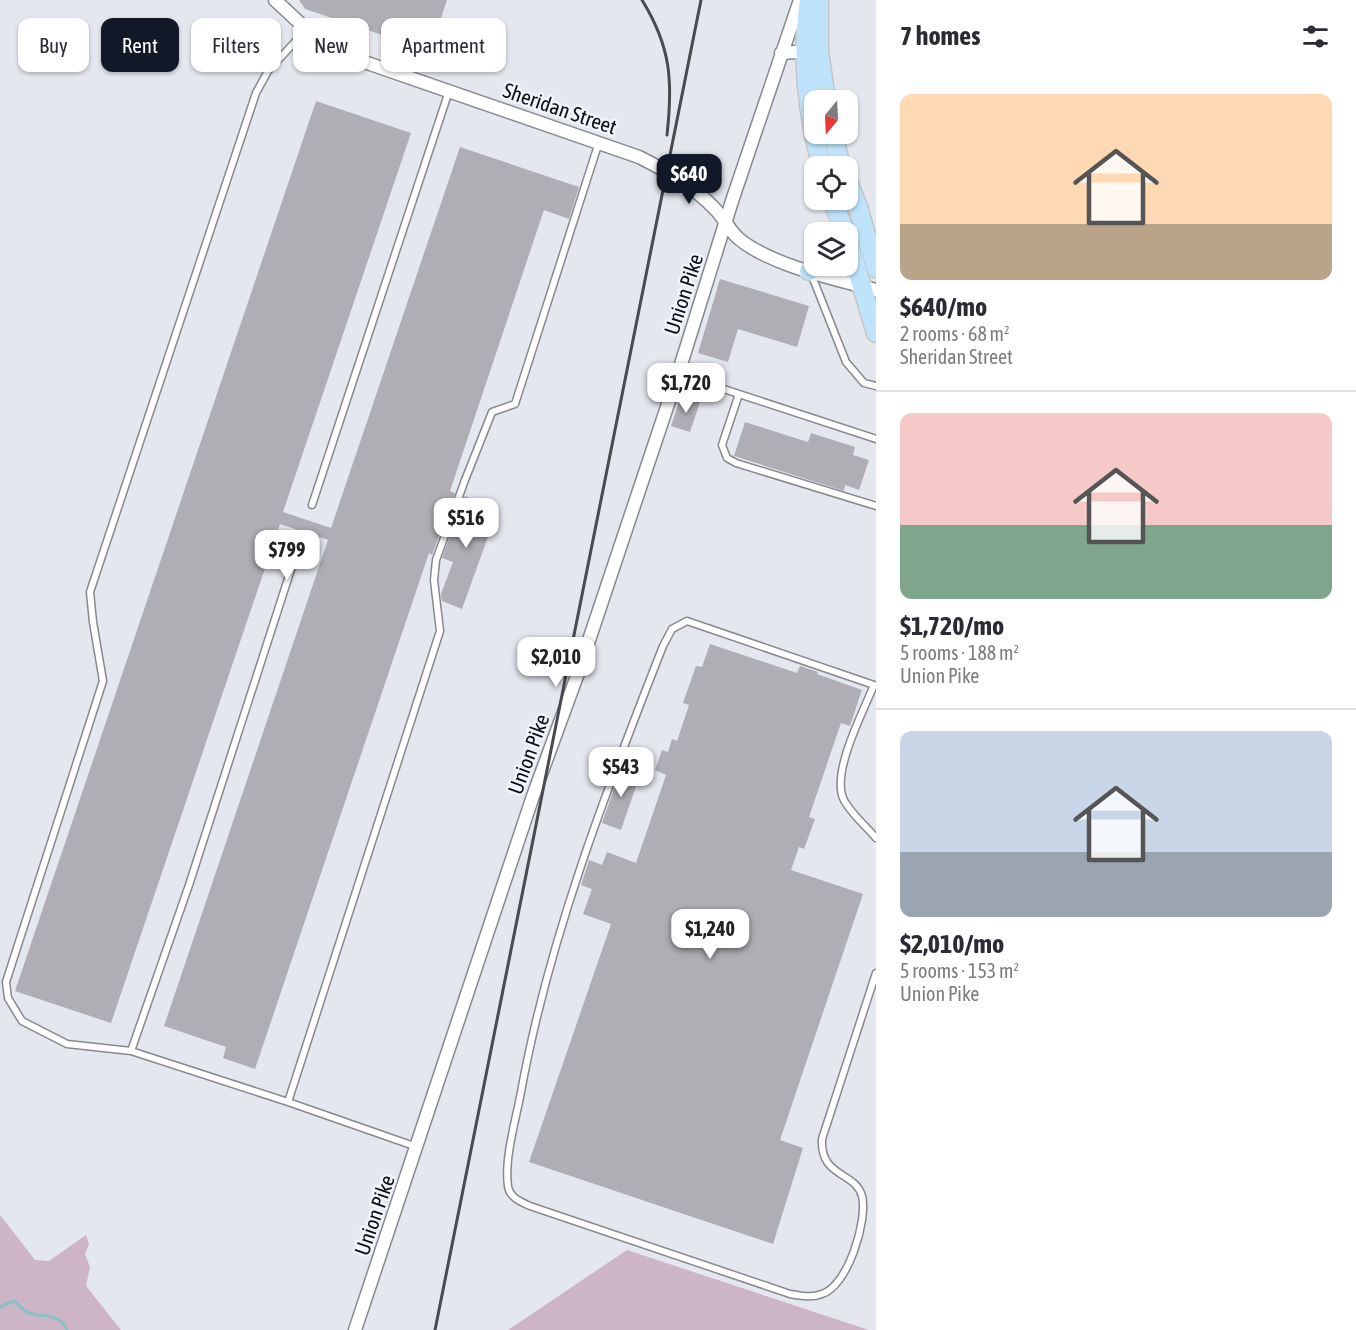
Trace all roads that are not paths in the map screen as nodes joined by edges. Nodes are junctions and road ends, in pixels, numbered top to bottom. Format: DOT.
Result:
graph roads {
  1 [pos="275,0"];
  2 [pos="800,0"];
  3 [pos="809,0"];
  4 [pos="819,0"];
  5 [pos="294,18"];
  6 [pos="293,44"];
  7 [pos="812,51"];
  8 [pos="781,53"];
  9 [pos="369,63"];
  10 [pos="823,90"];
  11 [pos="449,91"];
  12 [pos="599,142"];
  13 [pos="819,156"];
  14 [pos="858,207"];
  15 [pos="726,223"];
  16 [pos="858,263"];
  17 [pos="804,265"];
  18 [pos="876,268"];
  19 [pos="816,276"];
  20 [pos="835,276"];
  21 [pos="869,288"];
  22 [pos="876,333"];
  23 [pos="678,374"];
  24 [pos="876,386"];
  25 [pos="739,394"];
  26 [pos="876,440"];
  27 [pos="312,505"];
  28 [pos="876,506"];
  29 [pos="296,554"];
  30 [pos="875,683"];
  31 [pos="876,838"];
  32 [pos="876,973"];
  33 [pos="131,1051"];
  34 [pos="288,1102"];
  35 [pos="417,1147"];
  36 [pos="355,1330"];
  1 -- 5 [label="street, Sheridan Street"];
  2 -- 8 [label="street, Union Pike"];
  3 -- 7 [label="main road"];
  4 -- 7 [label="main road"];
  6 -- 33 [label="lane"];
  7 -- 8 [label="street"];
  7 -- 10 [label="main road"];
  7 -- 13 [label="main road"];
  8 -- 15 [label="street, Union Pike"];
  9 -- 11 [label="street, Sheridan Street"];
  11 -- 12 [label="street, Sheridan Street"];
  11 -- 27 [label="lane"];
  12 -- 15 [label="street, Sheridan Street"];
  12 -- 34 [label="lane"];
  14 -- 18 [label="main road"];
  15 -- 17 [label="street, Sheridan Street"];
  15 -- 23 [label="street, Union Pike"];
  16 -- 21 [label="main road"];
  19 -- 24 [label="lane"];
  20 -- 21 [label="street, Sheridan Street"];
  21 -- 22 [label="main road"];
  23 -- 25 [label="lane"];
  23 -- 35 [label="street, Union Pike"];
  25 -- 26 [label="lane"];
  25 -- 28 [label="lane"];
  29 -- 33 [label="lane"];
  30 -- 31 [label="lane"];
  30 -- 32 [label="lane"];
  33 -- 34 [label="lane"];
  34 -- 35 [label="lane"];
  35 -- 36 [label="street, Union Pike"];
}
